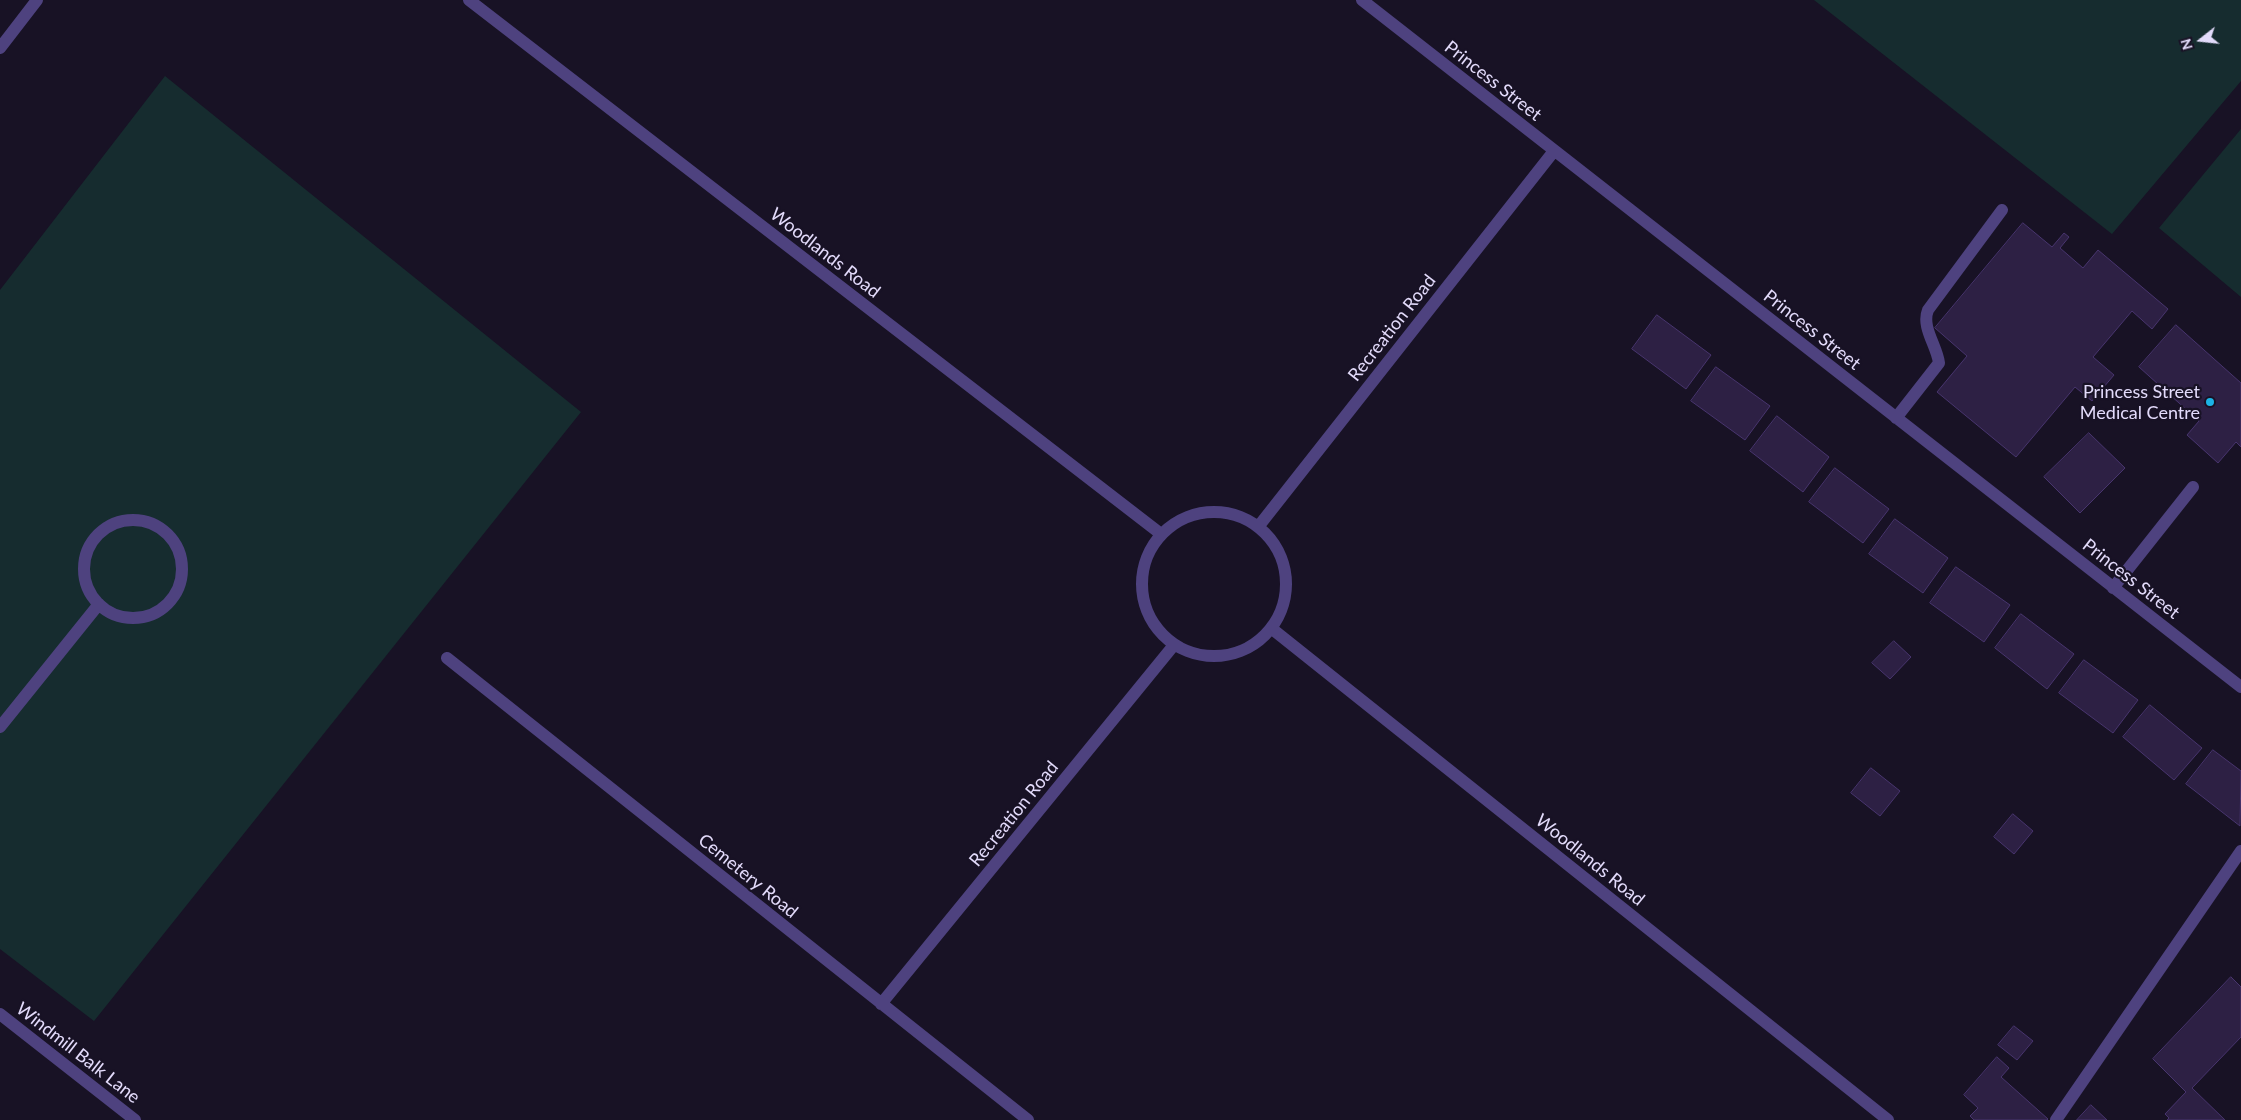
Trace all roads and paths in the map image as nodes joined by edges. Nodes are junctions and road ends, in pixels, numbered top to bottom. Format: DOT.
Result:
graph roads {
  1 [pos="37,0"];
  2 [pos="469,0"];
  3 [pos="1362,0"];
  4 [pos="0,48"];
  5 [pos="1554,151"];
  6 [pos="2002,210"];
  7 [pos="1896,418"];
  8 [pos="2193,487"];
  9 [pos="1258,527"];
  10 [pos="1161,534"];
  11 [pos="2113,588"];
  12 [pos="99,604"];
  13 [pos="1271,628"];
  14 [pos="1174,645"];
  15 [pos="447,658"];
  16 [pos="2241,687"];
  17 [pos="0,727"];
  18 [pos="2241,850"];
  19 [pos="881,1004"];
  20 [pos="0,1014"];
  21 [pos="135,1120"];
  22 [pos="1028,1120"];
  23 [pos="1888,1120"];
  24 [pos="2056,1120"];
  1 -- 4 [label="street"];
  2 -- 10 [label="street, Woodlands Road"];
  3 -- 5 [label="street, Princess Street"];
  5 -- 7 [label="street, Princess Street"];
  5 -- 9 [label="street, Recreation Road"];
  6 -- 7 [label="street"];
  7 -- 11 [label="street, Princess Street"];
  8 -- 11 [label="street"];
  9 -- 10 [label="street"];
  9 -- 13 [label="street"];
  10 -- 14 [label="street"];
  11 -- 16 [label="street, Princess Street"];
  12 -- 12 [label="street"];
  12 -- 17 [label="street"];
  13 -- 14 [label="street"];
  13 -- 23 [label="street, Woodlands Road"];
  14 -- 19 [label="street, Recreation Road"];
  15 -- 19 [label="street, Cemetery Road"];
  18 -- 24 [label="street"];
  19 -- 22 [label="street, Cemetery Road"];
  20 -- 21 [label="street, Windmill Balk Lane"];
}
